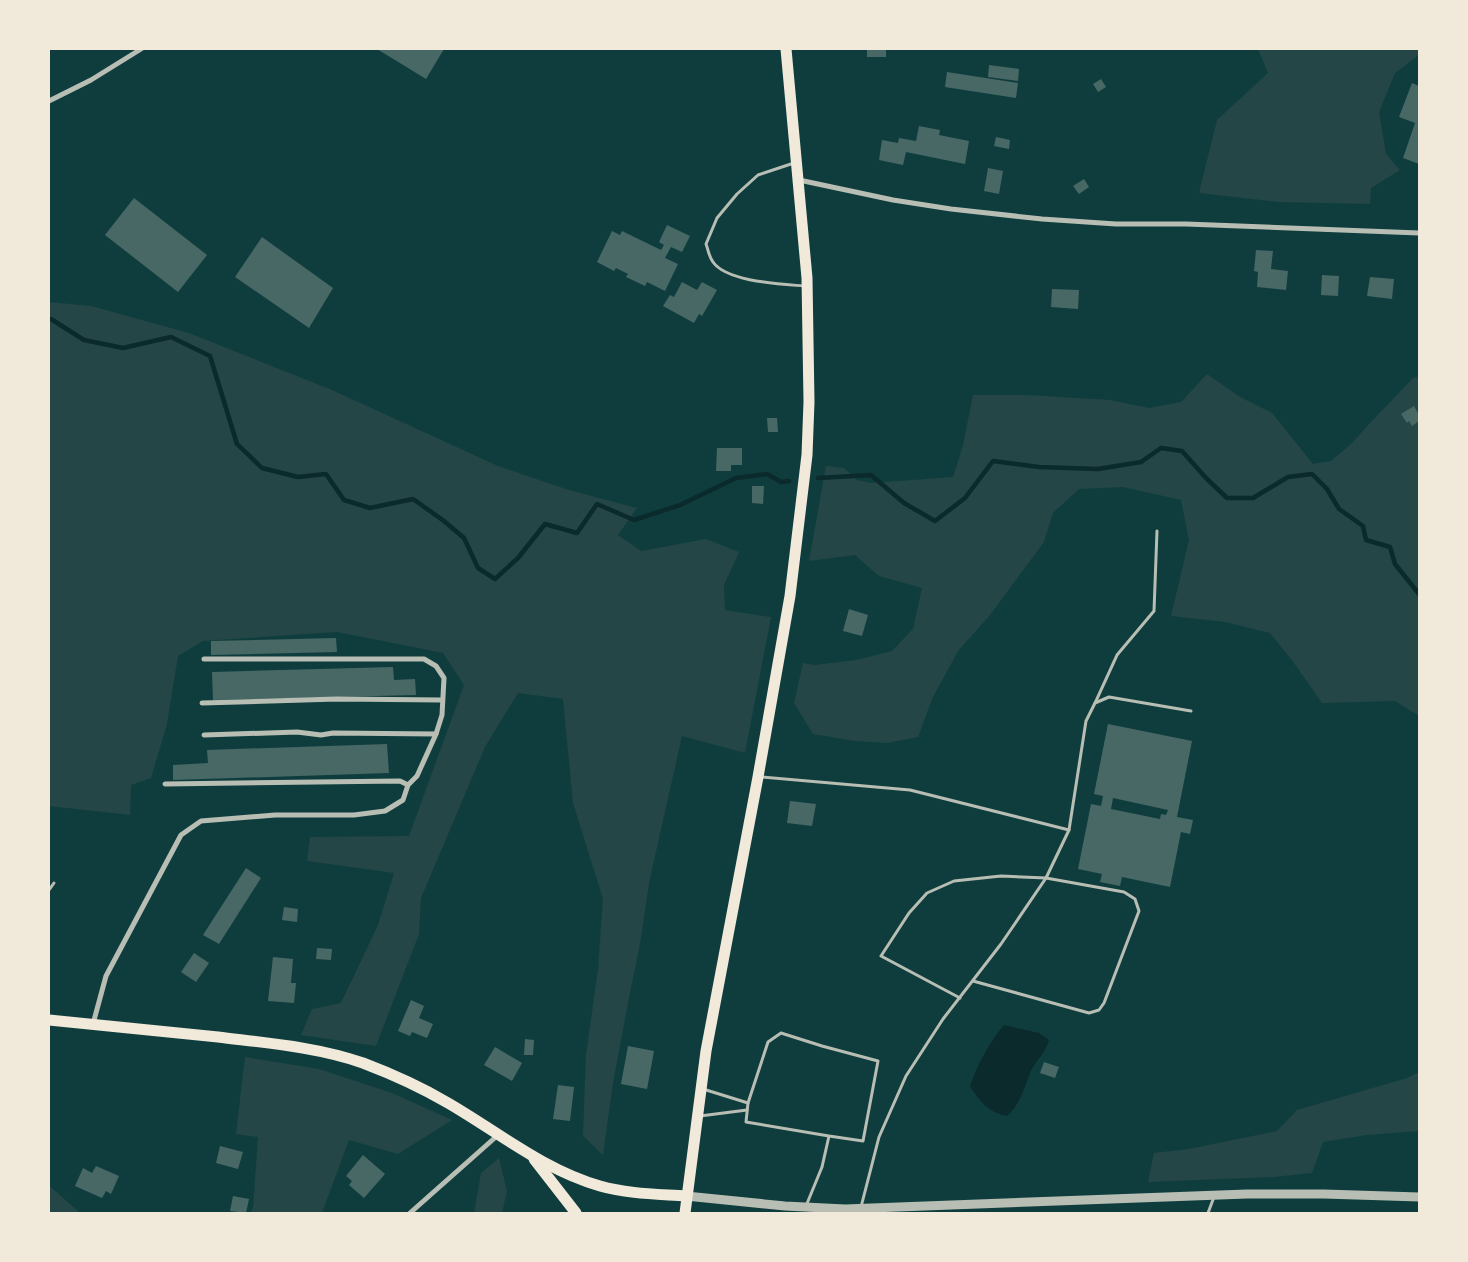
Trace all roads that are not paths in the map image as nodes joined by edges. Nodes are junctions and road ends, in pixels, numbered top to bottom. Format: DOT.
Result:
graph roads {
  1 [pos="142,49"];
  2 [pos="786,49"];
  3 [pos="49,101"];
  4 [pos="797,162"];
  5 [pos="799,180"];
  6 [pos="1419,233"];
  7 [pos="807,286"];
  8 [pos="1157,531"];
  9 [pos="204,658"];
  10 [pos="442,700"];
  11 [pos="202,703"];
  12 [pos="1095,703"];
  13 [pos="1191,711"];
  14 [pos="436,734"];
  15 [pos="204,735"];
  16 [pos="758,777"];
  17 [pos="165,784"];
  18 [pos="408,784"];
  19 [pos="1069,830"];
  20 [pos="1046,878"];
  21 [pos="54,883"];
  22 [pos="49,890"];
  23 [pos="973,981"];
  24 [pos="960,998"];
  25 [pos="49,1020"];
  26 [pos="93,1024"];
  27 [pos="701,1088"];
  28 [pos="748,1103"];
  29 [pos="747,1110"];
  30 [pos="697,1116"];
  31 [pos="499,1134"];
  32 [pos="829,1136"];
  33 [pos="530,1154"];
  34 [pos="1215,1194"];
  35 [pos="686,1196"];
  36 [pos="1419,1197"];
  37 [pos="806,1207"];
  38 [pos="860,1209"];
  39 [pos="410,1213"];
  40 [pos="576,1213"];
  41 [pos="685,1213"];
  42 [pos="1208,1213"];
  1 -- 3 [label="street"];
  2 -- 4 [label="main road"];
  4 -- 5 [label="main road"];
  4 -- 7 [label="lane"];
  5 -- 6 [label="street"];
  5 -- 7 [label="main road"];
  7 -- 16 [label="main road"];
  8 -- 12 [label="lane"];
  9 -- 10 [label="street"];
  10 -- 11 [label="street"];
  10 -- 14 [label="street"];
  12 -- 13 [label="lane"];
  12 -- 19 [label="lane"];
  14 -- 15 [label="street"];
  14 -- 18 [label="street"];
  16 -- 19 [label="lane"];
  16 -- 27 [label="main road"];
  17 -- 18 [label="street"];
  18 -- 26 [label="street"];
  19 -- 20 [label="lane"];
  20 -- 23 [label="lane"];
  20 -- 23 [label="lane"];
  20 -- 24 [label="lane"];
  21 -- 22 [label="lane"];
  23 -- 24 [label="lane"];
  24 -- 38 [label="lane"];
  25 -- 26 [label="main road"];
  26 -- 31 [label="main road"];
  27 -- 28 [label="lane"];
  27 -- 30 [label="main road"];
  28 -- 29 [label="lane"];
  28 -- 32 [label="lane"];
  29 -- 30 [label="lane"];
  29 -- 32 [label="lane"];
  30 -- 35 [label="main road"];
  31 -- 33 [label="main road"];
  31 -- 39 [label="street"];
  32 -- 37 [label="lane"];
  33 -- 35 [label="main road"];
  33 -- 40 [label="main road"];
  34 -- 36 [label="street"];
  34 -- 38 [label="street"];
  34 -- 42 [label="lane"];
  35 -- 37 [label="street"];
  35 -- 41 [label="main road"];
  37 -- 38 [label="street"];
}
